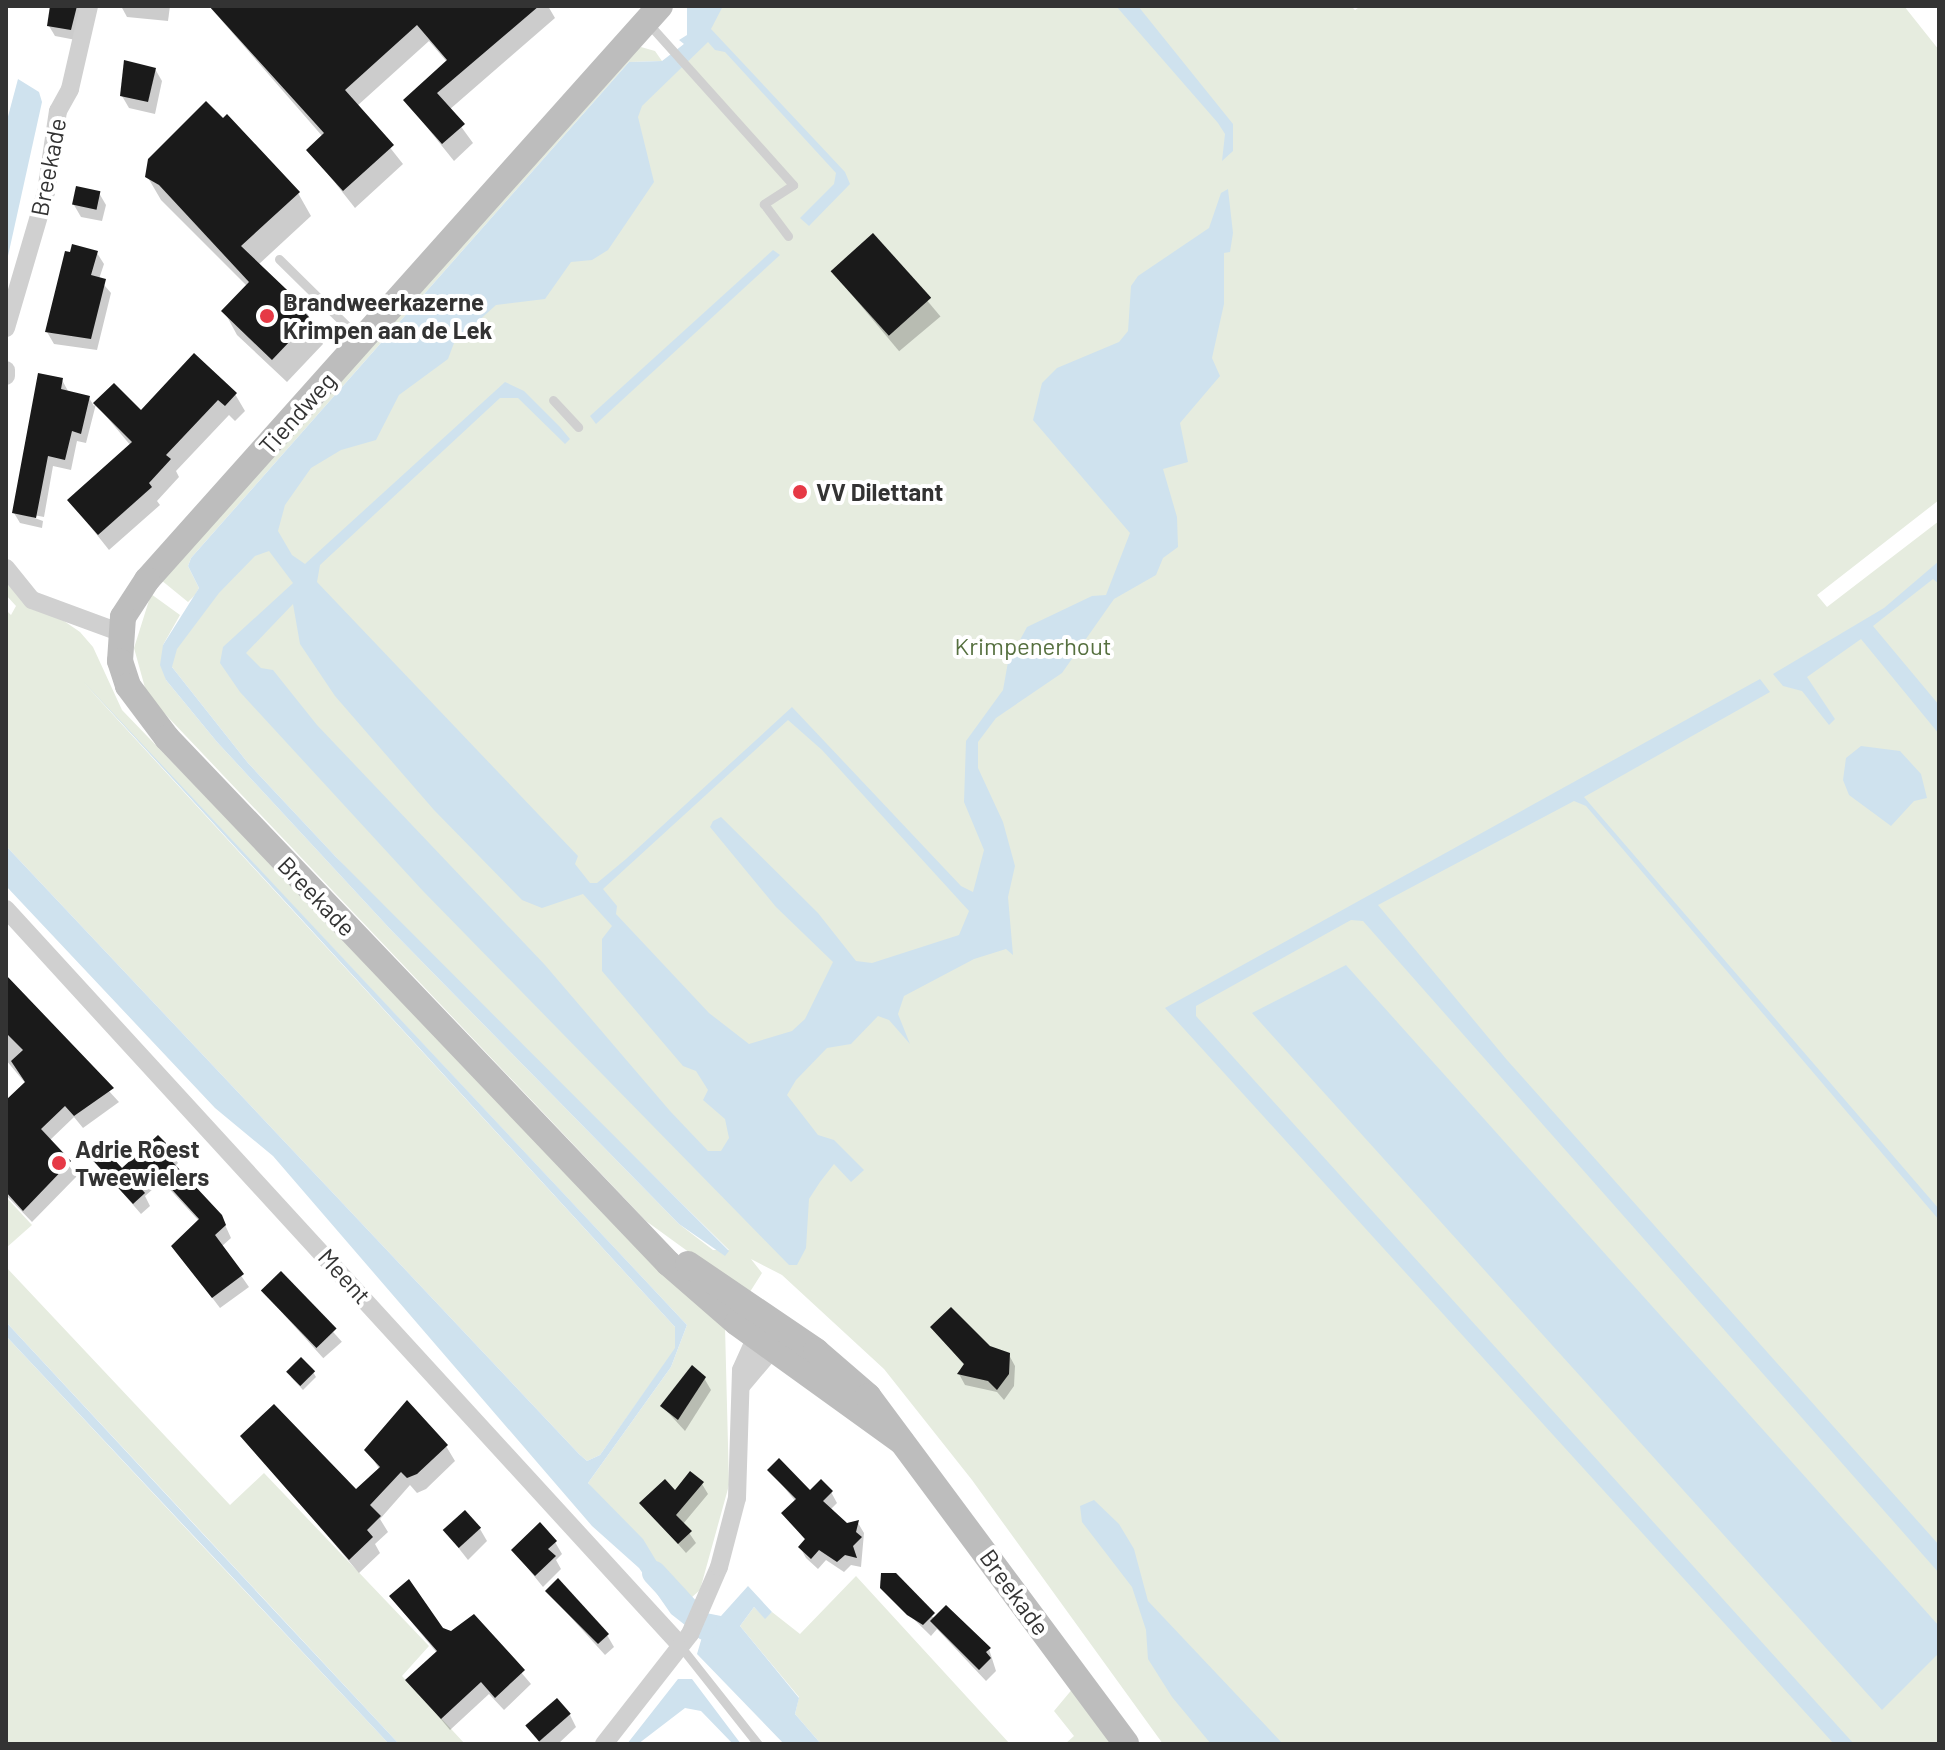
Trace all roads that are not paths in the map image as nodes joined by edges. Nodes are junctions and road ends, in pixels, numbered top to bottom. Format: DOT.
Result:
graph roads {
  1 [pos="89,6"];
  2 [pos="646,11"];
  3 [pos="788,236"];
  4 [pos="279,259"];
  5 [pos="6,328"];
  6 [pos="354,334"];
  7 [pos="553,400"];
  8 [pos="578,427"];
  9 [pos="6,568"];
  10 [pos="119,632"];
  11 [pos="6,909"];
  12 [pos="770,1333"];
  13 [pos="742,1385"];
  14 [pos="686,1640"];
  15 [pos="604,1744"];
  16 [pos="758,1744"];
  17 [pos="1126,1744"];
  1 -- 5 [label="street, Breekade"];
  2 -- 3 [label="lane, Tiendweg"];
  2 -- 6 [label="main road, Tiendweg"];
  4 -- 6 [label="lane"];
  6 -- 10 [label="main road, Tiendweg"];
  7 -- 8 [label="lane"];
  9 -- 10 [label="street"];
  10 -- 12 [label="main road, Breekade"];
  11 -- 14 [label="street, Meent"];
  12 -- 13 [label="street"];
  12 -- 13 [label="street"];
  12 -- 17 [label="main road, Breekade"];
  13 -- 14 [label="street"];
  14 -- 15 [label="street"];
  14 -- 16 [label="lane"];
}
